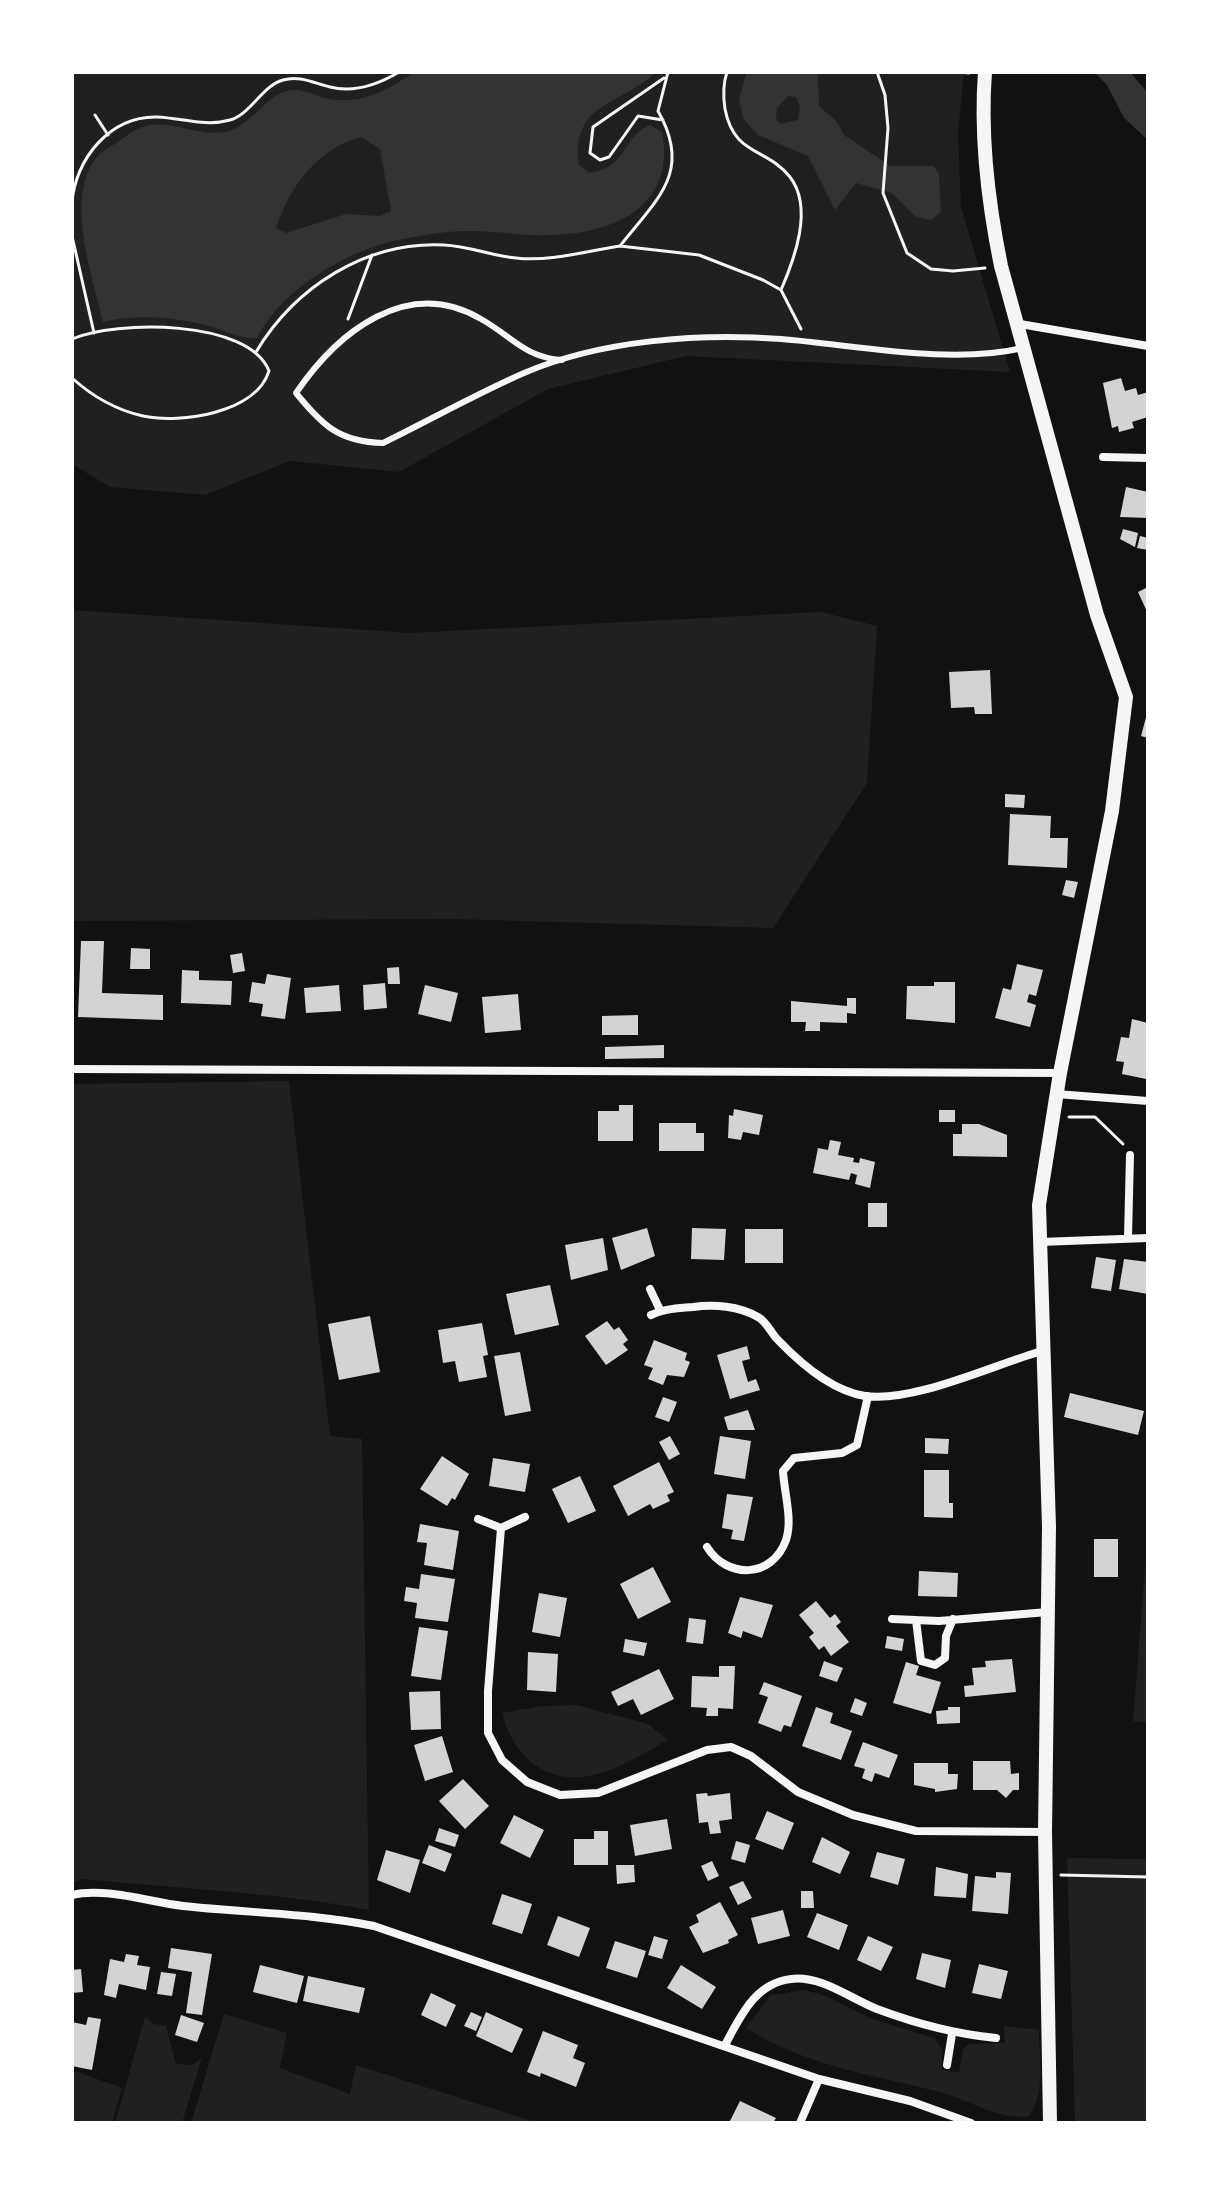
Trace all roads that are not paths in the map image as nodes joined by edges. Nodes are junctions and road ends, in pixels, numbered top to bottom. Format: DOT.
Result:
graph roads {
  1 [pos="985,72"];
  2 [pos="1020,324"];
  3 [pos="1148,346"];
  4 [pos="1026,348"];
  5 [pos="562,360"];
  6 [pos="1103,457"];
  7 [pos="1148,458"];
  8 [pos="72,1069"];
  9 [pos="1060,1073"];
  10 [pos="1056,1094"];
  11 [pos="1148,1101"];
  12 [pos="1130,1155"];
  13 [pos="1128,1237"];
  14 [pos="1148,1238"];
  15 [pos="1040,1242"];
  16 [pos="650,1289"];
  17 [pos="660,1310"];
  18 [pos="651,1315"];
  19 [pos="1042,1351"];
  20 [pos="868,1396"];
  21 [pos="525,1517"];
  22 [pos="478,1519"];
  23 [pos="501,1528"];
  24 [pos="707,1547"];
  25 [pos="1048,1612"];
  26 [pos="892,1619"];
  27 [pos="953,1619"];
  28 [pos="916,1620"];
  29 [pos="1045,1832"];
  30 [pos="72,1895"];
  31 [pos="952,2034"];
  32 [pos="996,2038"];
  33 [pos="725,2045"];
  34 [pos="947,2065"];
  35 [pos="819,2079"];
  36 [pos="800,2123"];
  37 [pos="971,2123"];
  38 [pos="1050,2123"];
  1 -- 2 [label="street"];
  2 -- 3 [label="street"];
  2 -- 4 [label="street"];
  4 -- 5 [label="lane"];
  4 -- 9 [label="street"];
  5 -- 5 [label="lane"];
  6 -- 7 [label="street"];
  8 -- 9 [label="street"];
  9 -- 10 [label="street"];
  10 -- 11 [label="street"];
  10 -- 15 [label="street"];
  12 -- 13 [label="street"];
  13 -- 14 [label="street"];
  13 -- 15 [label="street"];
  15 -- 19 [label="street"];
  16 -- 17 [label="street"];
  17 -- 18 [label="street"];
  17 -- 20 [label="street"];
  19 -- 20 [label="street"];
  19 -- 25 [label="street"];
  20 -- 24 [label="street"];
  21 -- 23 [label="street"];
  22 -- 23 [label="street"];
  23 -- 29 [label="street"];
  25 -- 27 [label="street"];
  25 -- 29 [label="street"];
  26 -- 28 [label="street"];
  27 -- 28 [label="street"];
  27 -- 28 [label="street"];
  29 -- 38 [label="street"];
  30 -- 33 [label="street"];
  31 -- 32 [label="street"];
  31 -- 33 [label="street"];
  31 -- 34 [label="street"];
  33 -- 35 [label="street"];
  35 -- 36 [label="street"];
  35 -- 37 [label="street"];
}
